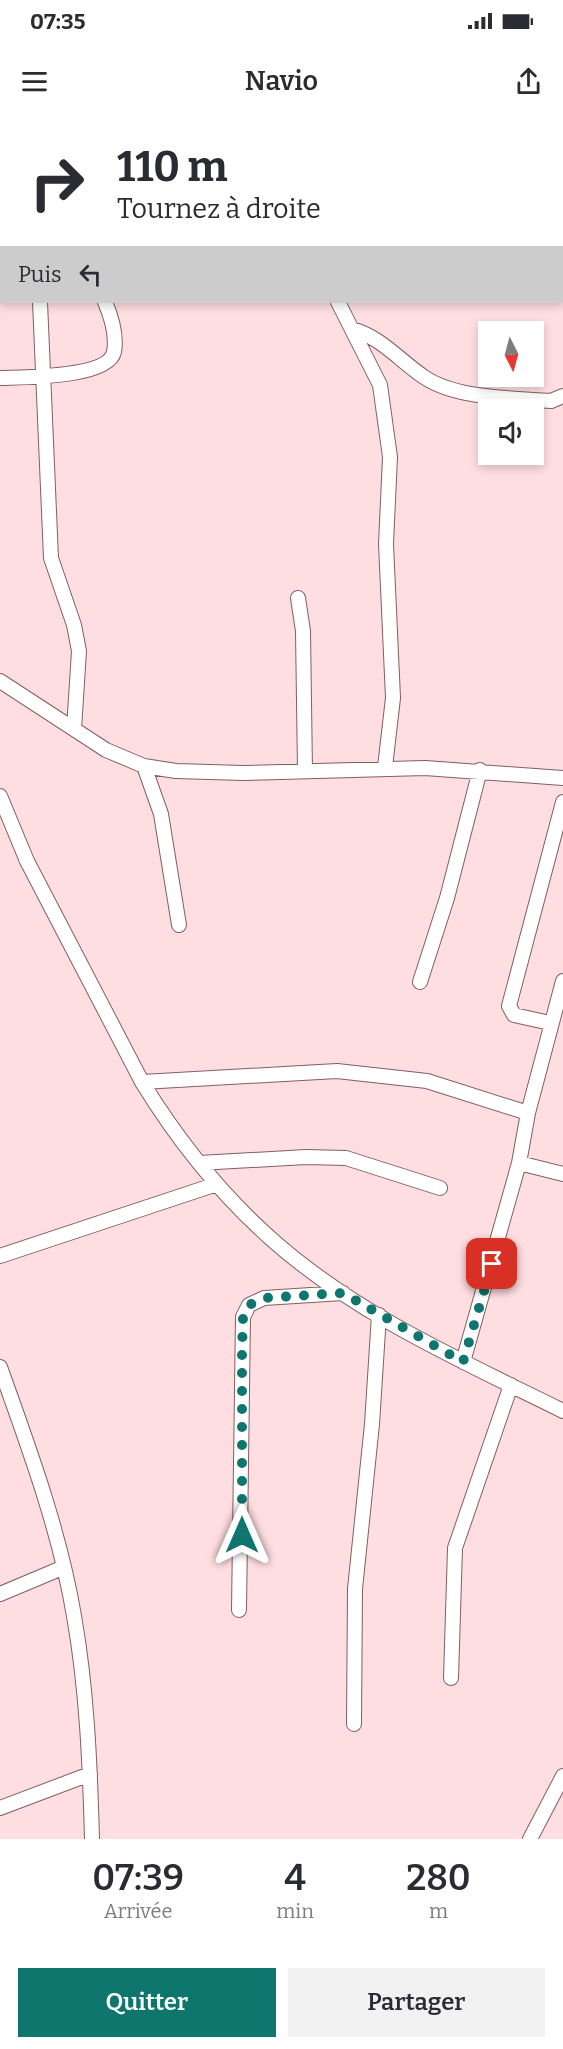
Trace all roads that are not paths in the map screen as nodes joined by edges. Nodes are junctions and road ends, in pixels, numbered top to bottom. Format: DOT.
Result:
graph roads {
  1 [pos="40,303"];
  2 [pos="105,303"];
  3 [pos="339,303"];
  4 [pos="352,329"];
  5 [pos="42,375"];
  6 [pos="0,378"];
  7 [pos="563,396"];
  8 [pos="298,598"];
  9 [pos="0,681"];
  10 [pos="74,729"];
  11 [pos="144,766"];
  12 [pos="385,767"];
  13 [pos="480,770"];
  14 [pos="305,771"];
  15 [pos="563,778"];
  16 [pos="0,796"];
  17 [pos="563,802"];
  18 [pos="179,925"];
  19 [pos="563,981"];
  20 [pos="420,982"];
  21 [pos="550,1023"];
  22 [pos="142,1082"];
  23 [pos="528,1113"];
  24 [pos="199,1163"];
  25 [pos="519,1163"];
  26 [pos="563,1174"];
  27 [pos="217,1184"];
  28 [pos="440,1188"];
  29 [pos="0,1256"];
  30 [pos="343,1293"];
  31 [pos="379,1315"];
  32 [pos="463,1362"];
  33 [pos="0,1367"];
  34 [pos="511,1385"];
  35 [pos="563,1411"];
  36 [pos="62,1568"];
  37 [pos="0,1594"];
  38 [pos="239,1610"];
  39 [pos="451,1678"];
  40 [pos="354,1724"];
  41 [pos="90,1774"];
  42 [pos="563,1776"];
  43 [pos="0,1808"];
  44 [pos="92,1839"];
  45 [pos="530,1839"];
  1 -- 5 [label="street"];
  2 -- 5 [label="street"];
  3 -- 4 [label="street"];
  4 -- 7 [label="street"];
  4 -- 12 [label="street"];
  5 -- 6 [label="street"];
  5 -- 10 [label="street"];
  8 -- 14 [label="street"];
  9 -- 10 [label="street"];
  10 -- 11 [label="street"];
  11 -- 14 [label="street"];
  11 -- 18 [label="street"];
  12 -- 13 [label="street"];
  12 -- 14 [label="street"];
  13 -- 15 [label="street"];
  13 -- 20 [label="street"];
  16 -- 22 [label="street"];
  17 -- 21 [label="street"];
  19 -- 21 [label="street"];
  21 -- 23 [label="street"];
  22 -- 23 [label="street"];
  22 -- 24 [label="street"];
  23 -- 25 [label="street"];
  24 -- 27 [label="street"];
  24 -- 28 [label="street"];
  25 -- 26 [label="street"];
  25 -- 32 [label="street"];
  27 -- 29 [label="street"];
  27 -- 30 [label="street"];
  30 -- 31 [label="street"];
  30 -- 38 [label="street"];
  31 -- 32 [label="street"];
  31 -- 40 [label="street"];
  32 -- 34 [label="street"];
  33 -- 36 [label="street"];
  34 -- 35 [label="street"];
  34 -- 39 [label="street"];
  36 -- 37 [label="street"];
  36 -- 41 [label="street"];
  41 -- 43 [label="street"];
  41 -- 44 [label="street"];
  42 -- 45 [label="street"];
}
